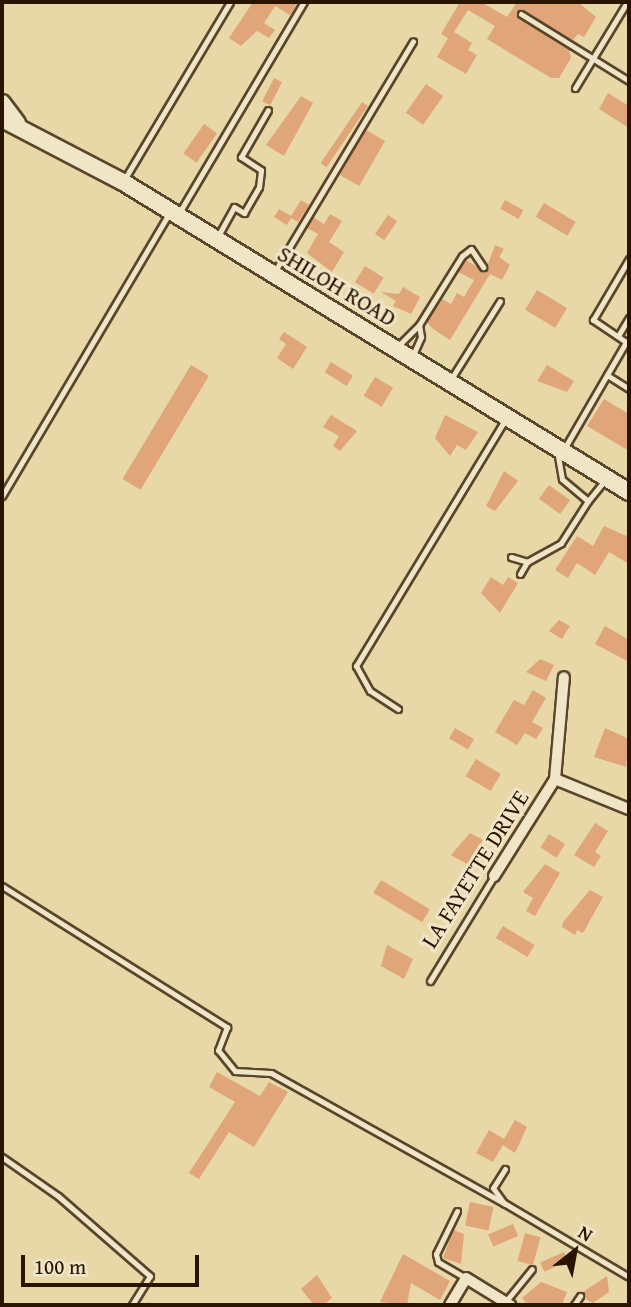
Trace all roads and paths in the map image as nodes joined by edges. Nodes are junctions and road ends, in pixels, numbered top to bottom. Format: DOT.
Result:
graph roads {
  1 [pos="230,2"];
  2 [pos="304,2"];
  3 [pos="627,2"];
  4 [pos="521,14"];
  5 [pos="413,41"];
  6 [pos="592,59"];
  7 [pos="629,81"];
  8 [pos="575,88"];
  9 [pos="2,103"];
  10 [pos="268,110"];
  11 [pos="9,121"];
  12 [pos="123,182"];
  13 [pos="174,213"];
  14 [pos="216,239"];
  15 [pos="629,259"];
  16 [pos="483,267"];
  17 [pos="274,274"];
  18 [pos="500,301"];
  19 [pos="629,318"];
  20 [pos="419,325"];
  21 [pos="618,336"];
  22 [pos="628,343"];
  23 [pos="396,348"];
  24 [pos="411,358"];
  25 [pos="607,375"];
  26 [pos="450,382"];
  27 [pos="629,389"];
  28 [pos="507,417"];
  29 [pos="559,450"];
  30 [pos="607,479"];
  31 [pos="629,492"];
  32 [pos="2,496"];
  33 [pos="588,501"];
  34 [pos="511,557"];
  35 [pos="527,562"];
  36 [pos="520,574"];
  37 [pos="564,677"];
  38 [pos="398,709"];
  39 [pos="555,779"];
  40 [pos="629,809"];
  41 [pos="494,876"];
  42 [pos="2,886"];
  43 [pos="430,981"];
  44 [pos="2,1157"];
  45 [pos="505,1169"];
  46 [pos="504,1203"];
  47 [pos="457,1211"];
  48 [pos="532,1269"];
  49 [pos="629,1277"];
  50 [pos="466,1278"];
  51 [pos="580,1296"];
  52 [pos="508,1304"];
  53 [pos="132,1305"];
  54 [pos="450,1305"];
  55 [pos="574,1305"];
  1 -- 12 [label="lane"];
  2 -- 13 [label="lane"];
  3 -- 6 [label="lane"];
  4 -- 6 [label="lane"];
  5 -- 17 [label="lane"];
  6 -- 7 [label="lane"];
  6 -- 8 [label="lane"];
  9 -- 11 [label="main road, SHILOH ROAD"];
  10 -- 14 [label="lane"];
  11 -- 12 [label="main road, SHILOH ROAD"];
  12 -- 13 [label="main road, SHILOH ROAD"];
  13 -- 14 [label="main road, SHILOH ROAD"];
  13 -- 32 [label="lane"];
  14 -- 17 [label="main road, SHILOH ROAD"];
  15 -- 21 [label="lane"];
  16 -- 20 [label="lane"];
  17 -- 23 [label="main road, SHILOH ROAD"];
  18 -- 26 [label="lane"];
  19 -- 21 [label="lane"];
  20 -- 23 [label="lane"];
  20 -- 24 [label="lane"];
  21 -- 22 [label="lane"];
  22 -- 25 [label="lane"];
  23 -- 24 [label="main road, SHILOH ROAD"];
  24 -- 26 [label="main road, SHILOH ROAD"];
  25 -- 27 [label="lane"];
  25 -- 29 [label="lane"];
  26 -- 28 [label="main road, SHILOH ROAD"];
  28 -- 29 [label="main road, SHILOH ROAD"];
  28 -- 38 [label="lane"];
  29 -- 30 [label="main road, SHILOH ROAD"];
  29 -- 33 [label="lane"];
  30 -- 31 [label="main road, SHILOH ROAD"];
  30 -- 33 [label="lane"];
  33 -- 35 [label="lane"];
  34 -- 35 [label="lane"];
  35 -- 36 [label="lane"];
  37 -- 39 [label="street, LA FAYETTE DRIVE"];
  39 -- 40 [label="street, LA FAYETTE DRIVE"];
  39 -- 41 [label="street, LA FAYETTE DRIVE"];
  41 -- 43 [label="lane, LA FAYETTE DRIVE"];
  42 -- 46 [label="lane"];
  44 -- 53 [label="lane"];
  45 -- 46 [label="lane"];
  46 -- 49 [label="lane"];
  47 -- 50 [label="lane"];
  48 -- 52 [label="lane"];
  50 -- 52 [label="street"];
  50 -- 54 [label="street"];
  51 -- 55 [label="lane"];
}
